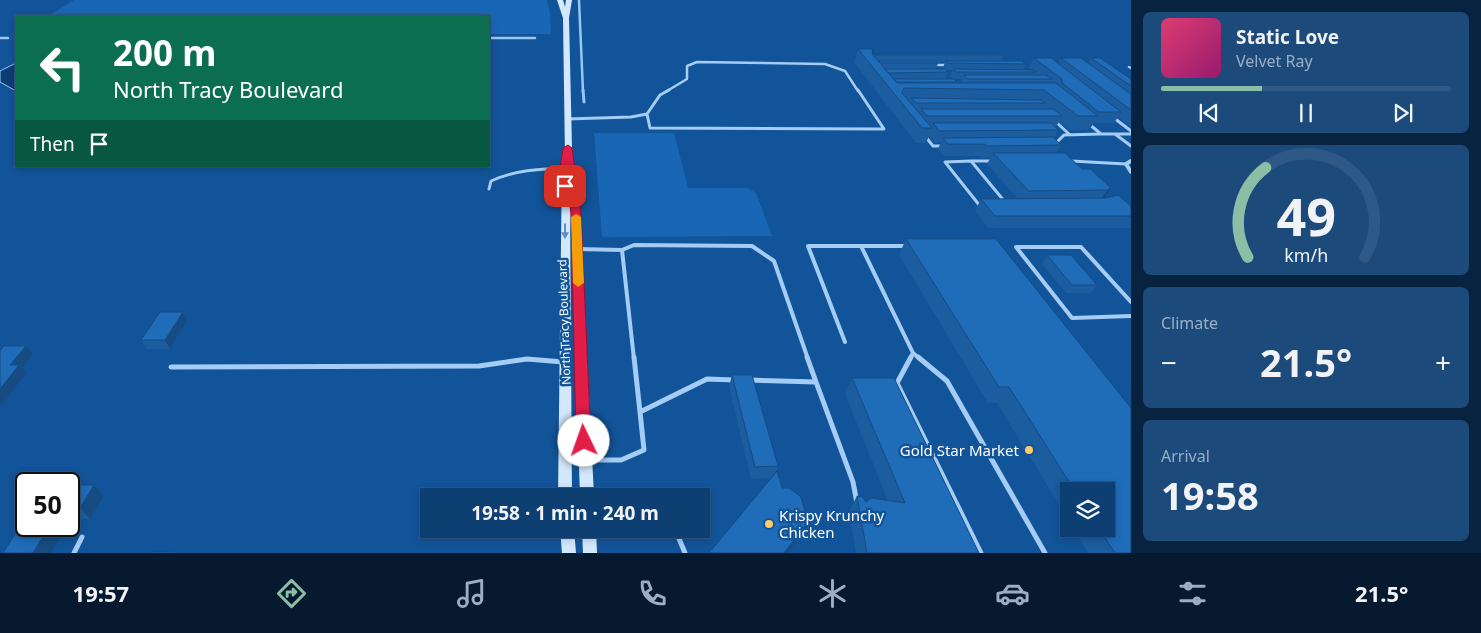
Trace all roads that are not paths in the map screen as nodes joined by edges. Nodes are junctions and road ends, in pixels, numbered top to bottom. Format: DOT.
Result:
graph roads {
  1 [pos="560,0"];
  2 [pos="569,0"];
  3 [pos="566,18"];
  4 [pos="926,65"];
  5 [pos="935,65"];
  6 [pos="954,65"];
  7 [pos="939,69"];
  8 [pos="1108,113"];
  9 [pos="647,114"];
  10 [pos="1050,117"];
  11 [pos="567,119"];
  12 [pos="1086,122"];
  13 [pos="930,131"];
  14 [pos="1056,131"];
  15 [pos="1066,131"];
  16 [pos="1131,132"];
  17 [pos="1069,134"];
  18 [pos="1101,134"];
  19 [pos="1115,134"];
  20 [pos="1053,145"];
  21 [pos="951,146"];
  22 [pos="1131,146"];
  23 [pos="568,148"];
  24 [pos="1131,160"];
  25 [pos="1000,161"];
  26 [pos="1068,161"];
  27 [pos="971,162"];
  28 [pos="1126,164"];
  29 [pos="565,168"];
  30 [pos="1131,172"];
  31 [pos="489,189"];
  32 [pos="990,206"];
  33 [pos="999,206"];
  34 [pos="861,246"];
  35 [pos="909,246"];
  36 [pos="578,249"];
  37 [pos="622,250"];
  38 [pos="1131,302"];
  39 [pos="1131,316"];
  40 [pos="845,342"];
  41 [pos="913,353"];
  42 [pos="565,362"];
  43 [pos="171,367"];
  44 [pos="737,380"];
  45 [pos="746,380"];
  46 [pos="816,382"];
  47 [pos="640,412"];
  48 [pos="585,460"];
  49 [pos="565,488"];
  50 [pos="587,488"];
  51 [pos="858,512"];
  52 [pos="82,537"];
  53 [pos="568,538"];
  54 [pos="589,538"];
  55 [pos="679,538"];
  56 [pos="74,553"];
  57 [pos="569,553"];
  58 [pos="590,553"];
  59 [pos="685,553"];
  60 [pos="981,553"];
  61 [pos="1045,553"];
  1 -- 3 [label="main road, North Tracy Boulevard"];
  2 -- 3 [label="main road, North Tracy Boulevard"];
  3 -- 11 [label="main road, North Tracy Boulevard"];
  4 -- 5 [label="lane"];
  5 -- 6 [label="lane"];
  5 -- 7 [label="lane"];
  8 -- 16 [label="lane"];
  9 -- 9 [label="lane"];
  9 -- 11 [label="lane"];
  10 -- 15 [label="lane"];
  11 -- 23 [label="main road, North Tracy Boulevard"];
  12 -- 18 [label="lane"];
  13 -- 21 [label="lane"];
  14 -- 15 [label="lane"];
  15 -- 17 [label="lane"];
  16 -- 19 [label="lane"];
  17 -- 18 [label="lane"];
  17 -- 20 [label="lane"];
  18 -- 19 [label="lane"];
  19 -- 22 [label="lane"];
  23 -- 29 [label="main road, North Tracy Boulevard"];
  23 -- 36 [label="main road, North Tracy Boulevard"];
  24 -- 28 [label="street"];
  25 -- 27 [label="lane"];
  26 -- 28 [label="lane"];
  27 -- 32 [label="lane"];
  27 -- 33 [label="lane"];
  28 -- 30 [label="street"];
  29 -- 31 [label="lane"];
  29 -- 42 [label="main road, North Tracy Boulevard, one-way"];
  34 -- 35 [label="lane"];
  34 -- 40 [label="lane"];
  34 -- 41 [label="lane"];
  36 -- 37 [label="lane"];
  36 -- 48 [label="main road, North Tracy Boulevard"];
  37 -- 46 [label="lane"];
  37 -- 47 [label="lane"];
  38 -- 39 [label="lane"];
  41 -- 60 [label="lane"];
  41 -- 61 [label="lane"];
  42 -- 43 [label="lane"];
  42 -- 49 [label="main road, North Tracy Boulevard"];
  44 -- 47 [label="lane"];
  45 -- 46 [label="lane"];
  46 -- 51 [label="lane"];
  47 -- 48 [label="lane"];
  48 -- 50 [label="main road, North Tracy Boulevard"];
  52 -- 56 [label="lane"];
  53 -- 57 [label="main road"];
  54 -- 58 [label="main road"];
  55 -- 59 [label="lane"];
}
